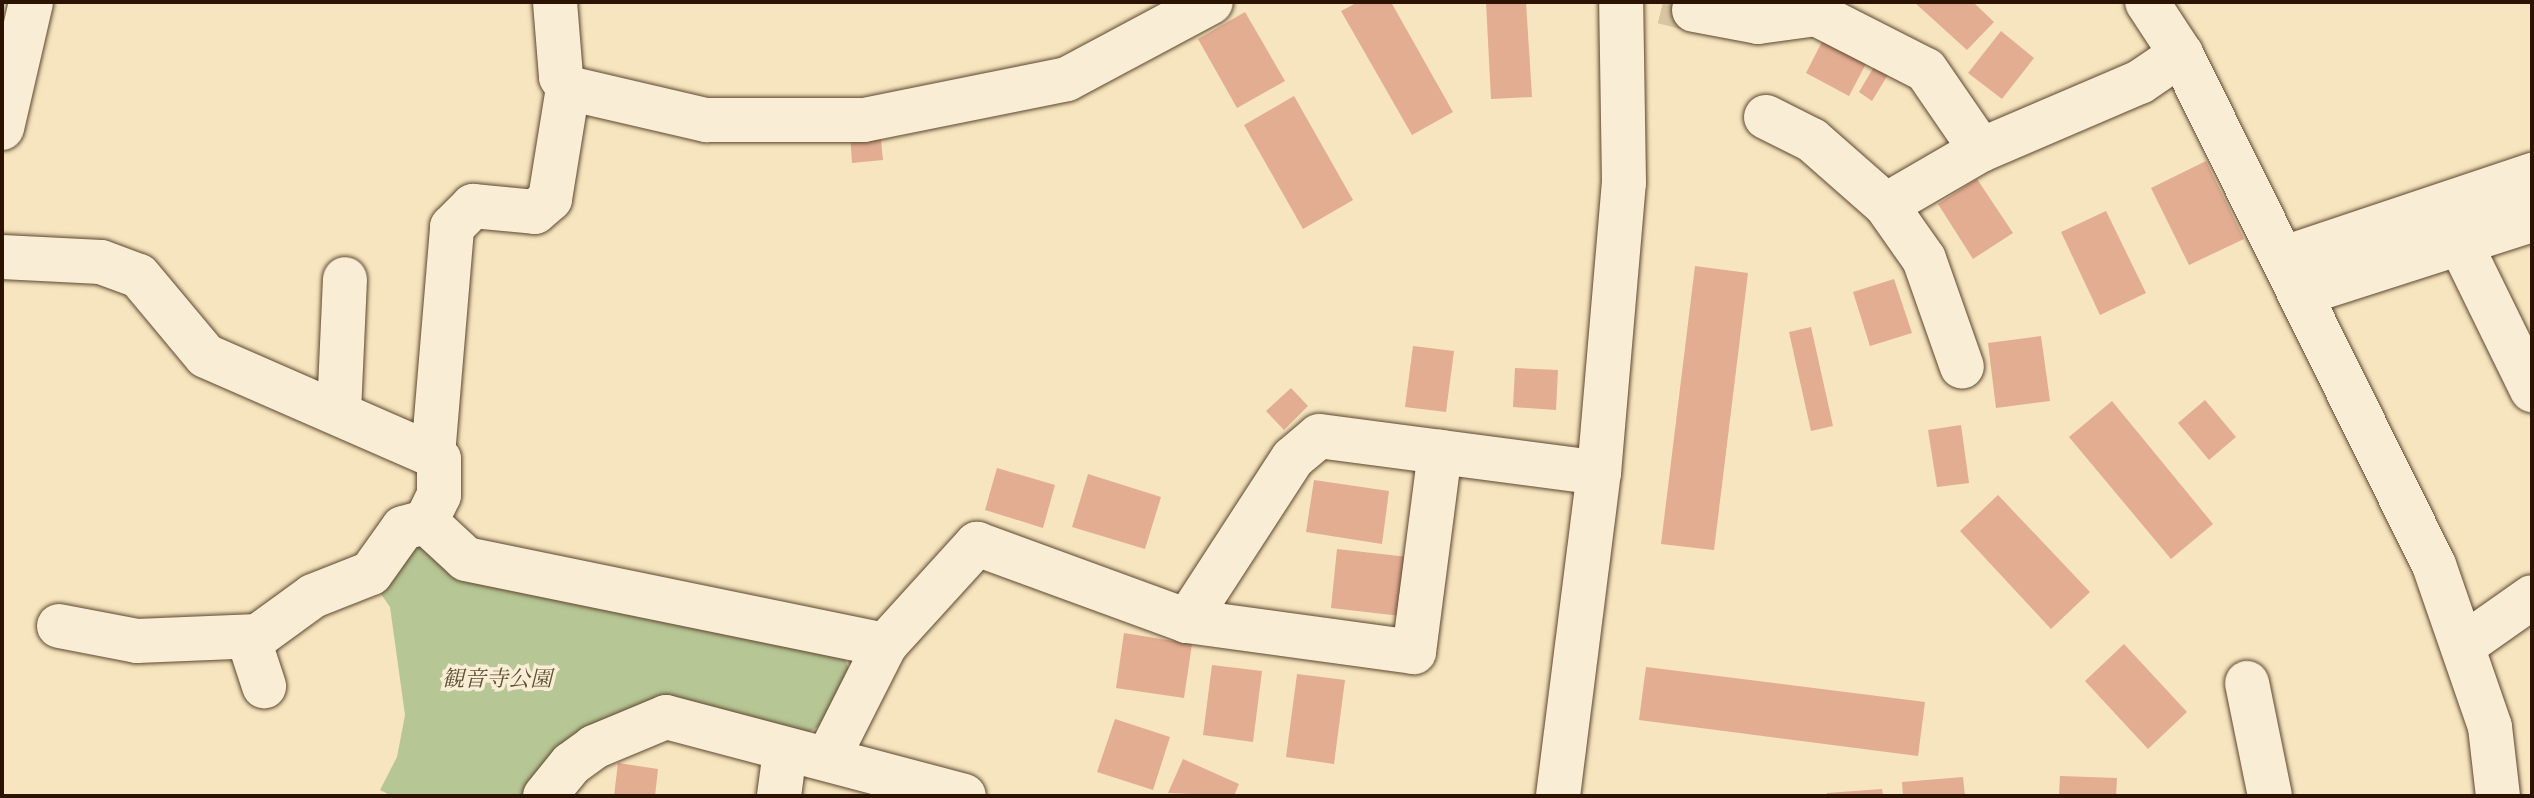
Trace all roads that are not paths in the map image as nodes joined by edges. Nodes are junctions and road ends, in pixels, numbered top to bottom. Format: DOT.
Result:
graph roads {
  1 [pos="31,2"];
  2 [pos="555,2"];
  3 [pos="1211,2"];
  4 [pos="1621,2"];
  5 [pos="2147,2"];
  6 [pos="1694,10"];
  7 [pos="2181,54"];
  8 [pos="568,88"];
  9 [pos="1766,117"];
  10 [pos="2,128"];
  11 [pos="1981,150"];
  12 [pos="2532,175"];
  13 [pos="1886,205"];
  14 [pos="2532,220"];
  15 [pos="2460,243"];
  16 [pos="2,257"];
  17 [pos="2292,276"];
  18 [pos="345,279"];
  19 [pos="1962,367"];
  20 [pos="2532,390"];
  21 [pos="339,411"];
  22 [pos="1440,452"];
  23 [pos="433,455"];
  24 [pos="1599,473"];
  25 [pos="426,522"];
  26 [pos="2532,597"];
  27 [pos="1187,621"];
  28 [pos="59,626"];
  29 [pos="248,637"];
  30 [pos="885,645"];
  31 [pos="2464,645"];
  32 [pos="2247,683"];
  33 [pos="264,686"];
  34 [pos="785,751"];
  35 [pos="828,758"];
  36 [pos="545,796"];
  37 [pos="779,796"];
  38 [pos="964,796"];
  39 [pos="1558,796"];
  40 [pos="2270,796"];
  41 [pos="2498,796"];
  1 -- 10 [label="street"];
  2 -- 8 [label="street"];
  3 -- 8 [label="street"];
  4 -- 24 [label="street"];
  5 -- 7 [label="street"];
  6 -- 11 [label="street"];
  7 -- 11 [label="street"];
  7 -- 17 [label="street"];
  8 -- 23 [label="street"];
  9 -- 13 [label="street"];
  11 -- 13 [label="street"];
  12 -- 17 [label="street"];
  13 -- 19 [label="street"];
  14 -- 15 [label="street"];
  15 -- 17 [label="street"];
  15 -- 20 [label="street"];
  16 -- 21 [label="street"];
  17 -- 31 [label="street"];
  18 -- 21 [label="street"];
  21 -- 23 [label="street"];
  22 -- 24 [label="street"];
  22 -- 27 [label="street"];
  22 -- 27 [label="street"];
  23 -- 25 [label="street"];
  24 -- 39 [label="street"];
  25 -- 29 [label="street"];
  25 -- 30 [label="street"];
  26 -- 31 [label="street"];
  27 -- 30 [label="street"];
  28 -- 29 [label="street"];
  29 -- 33 [label="street"];
  30 -- 35 [label="street"];
  31 -- 41 [label="street"];
  32 -- 40 [label="street"];
  34 -- 35 [label="street"];
  34 -- 36 [label="street"];
  34 -- 37 [label="street"];
  35 -- 38 [label="street"];
}
